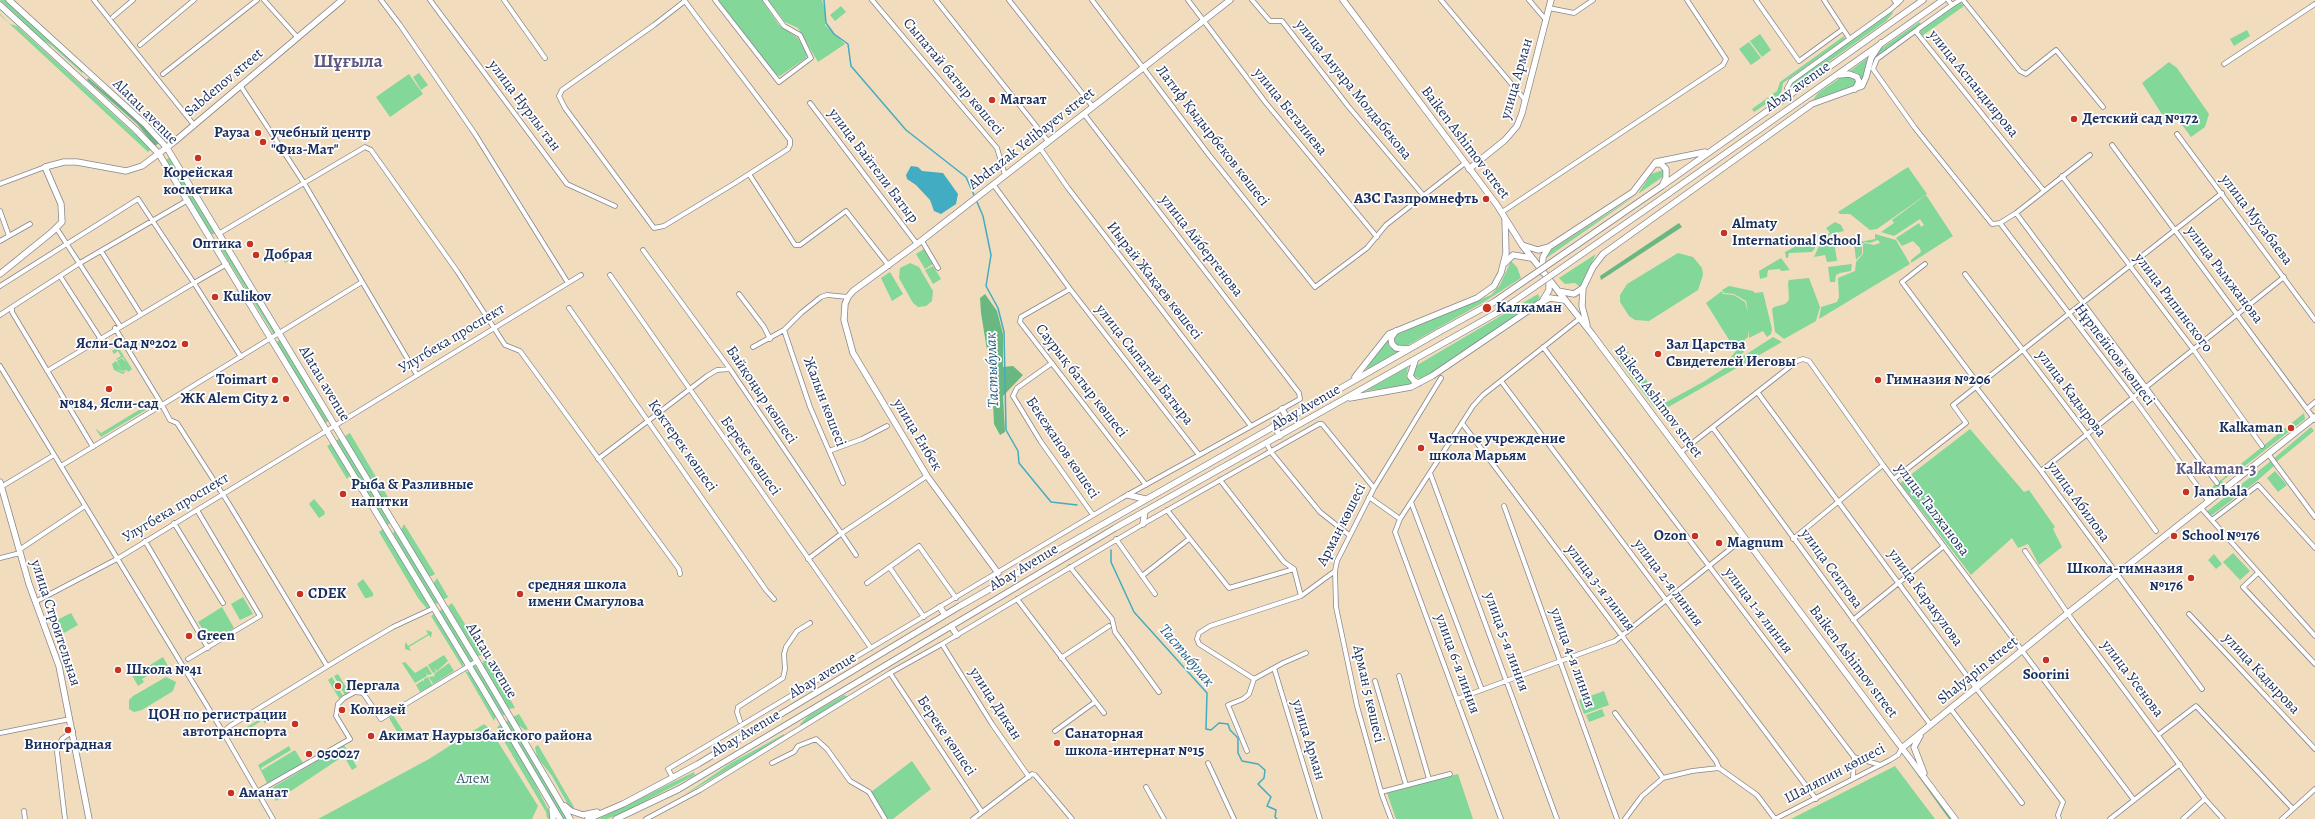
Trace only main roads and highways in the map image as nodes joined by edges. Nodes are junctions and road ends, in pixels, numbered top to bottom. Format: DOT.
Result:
graph roads {
  1 [pos="8,0"];
  2 [pos="342,0"];
  3 [pos="1230,0"];
  4 [pos="1343,0"];
  5 [pos="1551,0"];
  6 [pos="1923,0"];
  7 [pos="1943,0"];
  8 [pos="0,5"];
  9 [pos="1881,43"];
  10 [pos="88,74"];
  11 [pos="1830,79"];
  12 [pos="82,81"];
  13 [pos="1853,90"];
  14 [pos="167,148"];
  15 [pos="1712,151"];
  16 [pos="159,154"];
  17 [pos="1652,165"];
  18 [pos="1469,169"];
  19 [pos="1662,186"];
  20 [pos="1503,214"];
  21 [pos="220,233"];
  22 [pos="211,238"];
  23 [pos="1522,245"];
  24 [pos="1549,247"];
  25 [pos="1532,258"];
  26 [pos="1504,264"];
  27 [pos="1542,272"];
  28 [pos="0,274"];
  29 [pos="1549,281"];
  30 [pos="1583,288"];
  31 [pos="1556,290"];
  32 [pos="848,297"];
  33 [pos="1564,300"];
  34 [pos="1538,304"];
  35 [pos="1396,331"];
  36 [pos="1589,331"];
  37 [pos="1446,341"];
  38 [pos="1408,349"];
  39 [pos="1416,360"];
  40 [pos="1351,381"];
  41 [pos="1420,383"];
  42 [pos="1341,401"];
  43 [pos="1282,409"];
  44 [pos="1287,418"];
  45 [pos="2315,419"];
  46 [pos="1274,425"];
  47 [pos="1280,436"];
  48 [pos="1,485"];
  49 [pos="1128,495"];
  50 [pos="1145,499"];
  51 [pos="1145,511"];
  52 [pos="1143,524"];
  53 [pos="396,526"];
  54 [pos="388,531"];
  55 [pos="998,573"];
  56 [pos="1005,581"];
  57 [pos="442,603"];
  58 [pos="940,607"];
  59 [pos="434,608"];
  60 [pos="945,615"];
  61 [pos="950,626"];
  62 [pos="957,635"];
  63 [pos="1930,724"];
  64 [pos="1902,748"];
  65 [pos="698,764"];
  66 [pos="704,774"];
  67 [pos="1927,781"];
  68 [pos="557,794"];
  69 [pos="548,798"];
  70 [pos="623,804"];
  71 [pos="627,814"];
  72 [pos="89,819"];
  73 [pos="553,819"];
  74 [pos="560,819"];
  75 [pos="570,819"];
  76 [pos="588,819"];
  77 [pos="616,819"];
  78 [pos="619,819"];
  79 [pos="1955,819"];
  1 -- 10 [label="main road, Alatau avenue"];
  2 -- 14 [label="main road, Sabdenov street"];
  3 -- 32 [label="main road, Abdrazak Yelibayev street"];
  4 -- 18 [label="main road, Baiken Ashimov street"];
  5 -- 18 [label="main road, улица Арман"];
  6 -- 15 [label="main road, Abay Avenue"];
  7 -- 9 [label="main road, Abay avenue"];
  8 -- 12 [label="main road, Alatau avenue"];
  9 -- 11 [label="main road, Abay avenue"];
  9 -- 13 [label="main road"];
  10 -- 12 [label="main road"];
  10 -- 14 [label="main road, Alatau avenue"];
  11 -- 13 [label="main road"];
  11 -- 37 [label="main road, Abay avenue, bridge"];
  12 -- 16 [label="main road, Alatau avenue"];
  13 -- 30 [label="main road"];
  14 -- 16 [label="main road, Sabdenov street"];
  14 -- 21 [label="main road, Alatau avenue"];
  15 -- 17 [label="main road"];
  15 -- 19 [label="main road, Abay Avenue"];
  16 -- 22 [label="main road, Alatau avenue"];
  16 -- 28 [label="main road, Sabdenov street"];
  17 -- 19 [label="main road"];
  17 -- 24 [label="main road"];
  18 -- 20 [label="main road, Baiken Ashimov street"];
  19 -- 38 [label="main road, Abay Avenue, bridge"];
  20 -- 23 [label="main road, Baiken Ashimov street"];
  20 -- 26 [label="main road"];
  21 -- 22 [label="main road"];
  21 -- 53 [label="main road, Alatau avenue"];
  22 -- 54 [label="main road, Alatau avenue"];
  23 -- 24 [label="main road"];
  23 -- 25 [label="main road, Baiken Ashimov street"];
  24 -- 27 [label="main road"];
  25 -- 26 [label="main road"];
  25 -- 27 [label="main road, Baiken Ashimov street"];
  26 -- 35 [label="main road"];
  27 -- 29 [label="main road, Baiken Ashimov street"];
  29 -- 31 [label="main road, Baiken Ashimov street"];
  29 -- 34 [label="main road"];
  30 -- 31 [label="main road"];
  30 -- 36 [label="main road"];
  31 -- 33 [label="main road, Baiken Ashimov street"];
  32 -- 55 [label="main road, улица Енбек"];
  33 -- 34 [label="main road"];
  33 -- 36 [label="main road, Baiken Ashimov street"];
  34 -- 41 [label="main road"];
  35 -- 38 [label="main road"];
  35 -- 40 [label="main road"];
  36 -- 64 [label="main road, Baiken Ashimov street"];
  37 -- 39 [label="main road, Abay Avenue"];
  38 -- 40 [label="main road, Abay Avenue"];
  39 -- 41 [label="main road"];
  39 -- 42 [label="main road, Abay Avenue"];
  40 -- 44 [label="main road, Abay Avenue"];
  41 -- 42 [label="main road"];
  42 -- 47 [label="main road, Abay Avenue"];
  43 -- 44 [label="main road"];
  44 -- 46 [label="main road, Abay Avenue"];
  45 -- 63 [label="main road, Shalyapin street"];
  46 -- 47 [label="main road"];
  46 -- 50 [label="main road, Abay Avenue"];
  47 -- 51 [label="main road, Abay Avenue"];
  48 -- 72 [label="main road, улица Строительная"];
  49 -- 50 [label="main road"];
  50 -- 56 [label="main road, Abay Avenue"];
  51 -- 52 [label="main road"];
  51 -- 61 [label="main road, Abay Avenue"];
  53 -- 54 [label="main road"];
  53 -- 57 [label="main road, Alatau avenue"];
  54 -- 59 [label="main road, Alatau avenue"];
  56 -- 60 [label="main road, Abay avenue"];
  57 -- 59 [label="main road"];
  57 -- 68 [label="main road, Alatau avenue"];
  58 -- 60 [label="main road"];
  59 -- 69 [label="main road, Alatau avenue"];
  60 -- 65 [label="main road, Abay avenue"];
  61 -- 62 [label="main road"];
  61 -- 66 [label="main road, Abay Avenue"];
  63 -- 64 [label="main road, Shalyapin street"];
  63 -- 67 [label="main road"];
  64 -- 67 [label="main road, Baiken Ashimov street"];
  65 -- 66 [label="main road"];
  65 -- 70 [label="main road, Abay avenue"];
  66 -- 71 [label="main road, Abay Avenue"];
  67 -- 79 [label="main road, Baiken Ashimov street"];
  68 -- 70 [label="main road"];
  68 -- 75 [label="main road, Alatau avenue"];
  69 -- 73 [label="main road"];
  69 -- 74 [label="main road, Alatau avenue"];
  70 -- 76 [label="main road, Abay avenue"];
  71 -- 77 [label="main road, Abay Avenue"];
  71 -- 78 [label="main road"];
}
